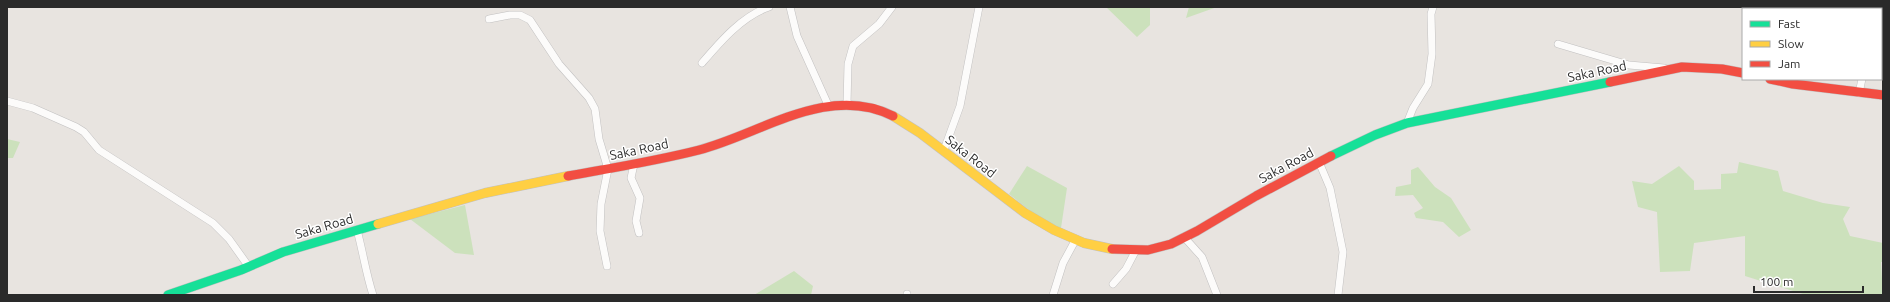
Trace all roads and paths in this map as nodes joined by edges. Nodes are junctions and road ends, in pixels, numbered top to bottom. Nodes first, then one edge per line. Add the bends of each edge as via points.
1 (769, 7) edge
2 (790, 7) edge
3 (892, 7) edge
4 (979, 7) edge
5 (1433, 7) edge
6 (489, 19) dead end
7 (1558, 44) dead end
8 (702, 63) dead end
9 (1668, 69) junction
10 (1742, 73) edge
11 (1776, 80) edge
12 (1862, 80) edge
13 (1859, 93) junction
14 (1883, 95) edge
15 (7, 101) edge
16 (847, 104) junction
17 (829, 107) junction
18 (1407, 123) junction
19 (944, 150) junction
20 (1319, 162) junction
21 (634, 164) junction
22 (608, 169) junction
23 (357, 230) junction
24 (639, 233) dead end
25 (1184, 237) junction
26 (1076, 239) junction
27 (1136, 250) junction
28 (607, 266) dead end
29 (249, 267) junction
30 (1113, 284) dead end
31 (168, 295) edge
32 (373, 295) edge
33 (1053, 295) edge
34 (1217, 295) edge
35 (1338, 295) edge

1 - 8 street via 732,31
2 - 17 street via 798,36
3 - 16 street via 879,24 853,46 849,55
4 - 19 street via 960,106
5 - 18 street via 1432,54 1428,84
6 - 22 street via 520,15 530,20 559,64 589,98 595,109 599,139
7 - 9 street via 1629,65
9 - 10 main road, Saka Road via 1702,68
9 - 18 main road, Saka Road
11 - 13 main road
12 - 13 street
13 - 14 main road
15 - 29 street via 33,108 80,130 99,150 213,223 229,239
16 - 17 main road, Saka Road
16 - 19 main road, Saka Road via 874,106 890,113
17 - 21 main road, Saka Road via 807,112 712,146
18 - 20 main road, Saka Road via 1386,129
19 - 26 main road, Saka Road via 1037,222
20 - 25 main road, Saka Road
20 - 35 street via 1330,188 1344,252
21 - 22 main road, Saka Road
21 - 24 street via 631,178 640,198 636,222
22 - 23 main road, Saka Road via 514,186
22 - 28 street via 601,204 600,231
23 - 29 main road, Saka Road via 285,251
23 - 32 street
25 - 27 main road, Saka Road via 1158,248
25 - 34 street via 1202,257
26 - 27 main road, Saka Road via 1102,248
26 - 33 street via 1063,264
27 - 30 street via 1126,269
29 - 31 main road, Saka Road

